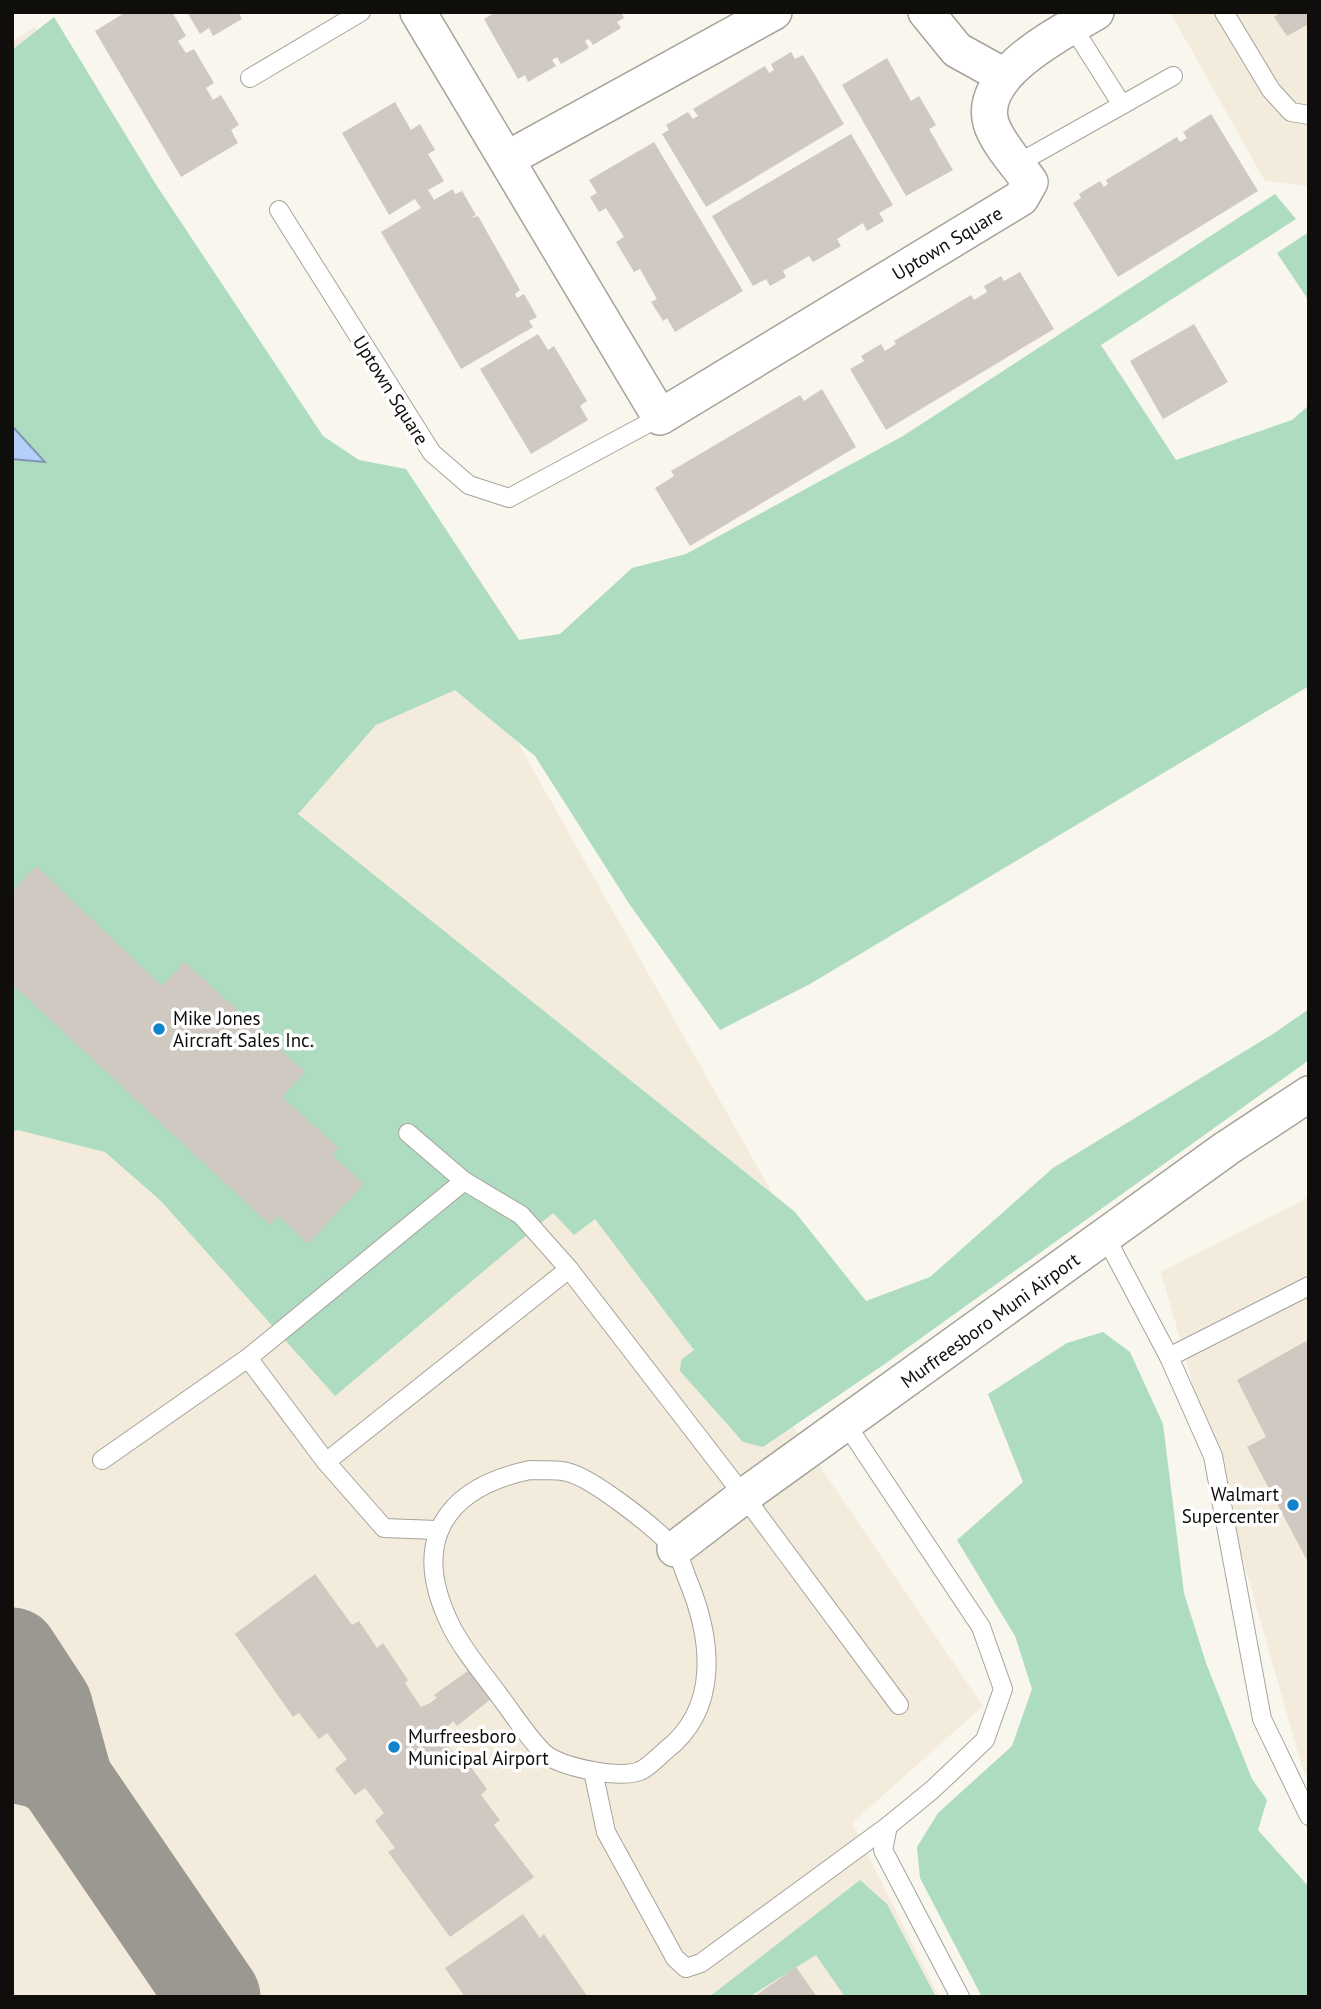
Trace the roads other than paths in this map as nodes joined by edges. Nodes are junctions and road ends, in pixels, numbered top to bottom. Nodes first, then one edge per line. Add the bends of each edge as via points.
1 (361, 12) edge
2 (418, 12) edge
3 (774, 12) edge
4 (926, 12) edge
5 (1232, 15) edge
6 (1077, 17) edge
7 (1004, 76) junction
8 (1173, 76) dead end
9 (250, 78) dead end
10 (1122, 105) junction
11 (1309, 115) edge
12 (507, 159) junction
13 (1017, 164) junction
14 (279, 210) dead end
15 (660, 417) junction
16 (1309, 1094) edge
17 (408, 1133) dead end
18 (464, 1181) junction
19 (1105, 1236) junction
20 (569, 1269) junction
21 (1309, 1286) edge
22 (1169, 1357) junction
23 (248, 1358) junction
24 (846, 1424) junction
25 (102, 1460) dead end
26 (326, 1462) junction
27 (744, 1496) junction
28 (437, 1530) junction
29 (675, 1549) junction
30 (900, 1705) dead end
31 (593, 1771) junction
32 (1309, 1816) edge
33 (888, 1826) junction
34 (960, 1997) edge

1 - 9 lane
2 - 12 street
3 - 12 street
4 - 7 street via 957,50
5 - 11 lane via 1271,90 1291,112
6 - 7 street, Uptown Square
6 - 10 lane, Uptown Square
7 - 13 street, Uptown Square via 989,100 992,124
8 - 10 lane
10 - 13 lane
12 - 15 street
13 - 15 street, Uptown Square via 1030,182 1021,198
14 - 15 lane, Uptown Square via 432,453 469,485 509,498
16 - 19 street, Murfreesboro Muni Airport
17 - 18 lane
18 - 20 lane via 521,1214
18 - 23 lane
19 - 22 lane
19 - 24 street, Murfreesboro Muni Airport
20 - 26 lane
20 - 27 lane
21 - 22 lane
22 - 32 lane via 1213,1455 1262,1719
23 - 25 lane
23 - 26 lane
24 - 27 street, Murfreesboro Muni Airport
24 - 33 lane via 981,1627 1003,1689 985,1740
26 - 28 lane via 384,1528
27 - 29 street, Murfreesboro Muni Airport
27 - 30 lane
28 - 29 lane via 470,1491 497,1477 530,1470 569,1472 605,1491
28 - 31 lane via 433,1561 439,1591 450,1624 473,1660 547,1756
29 - 31 lane via 708,1643 708,1672 694,1721 678,1742 641,1770 618,1774
31 - 33 lane via 606,1832 675,1958 686,1968 701,1963
33 - 34 lane via 883,1850

